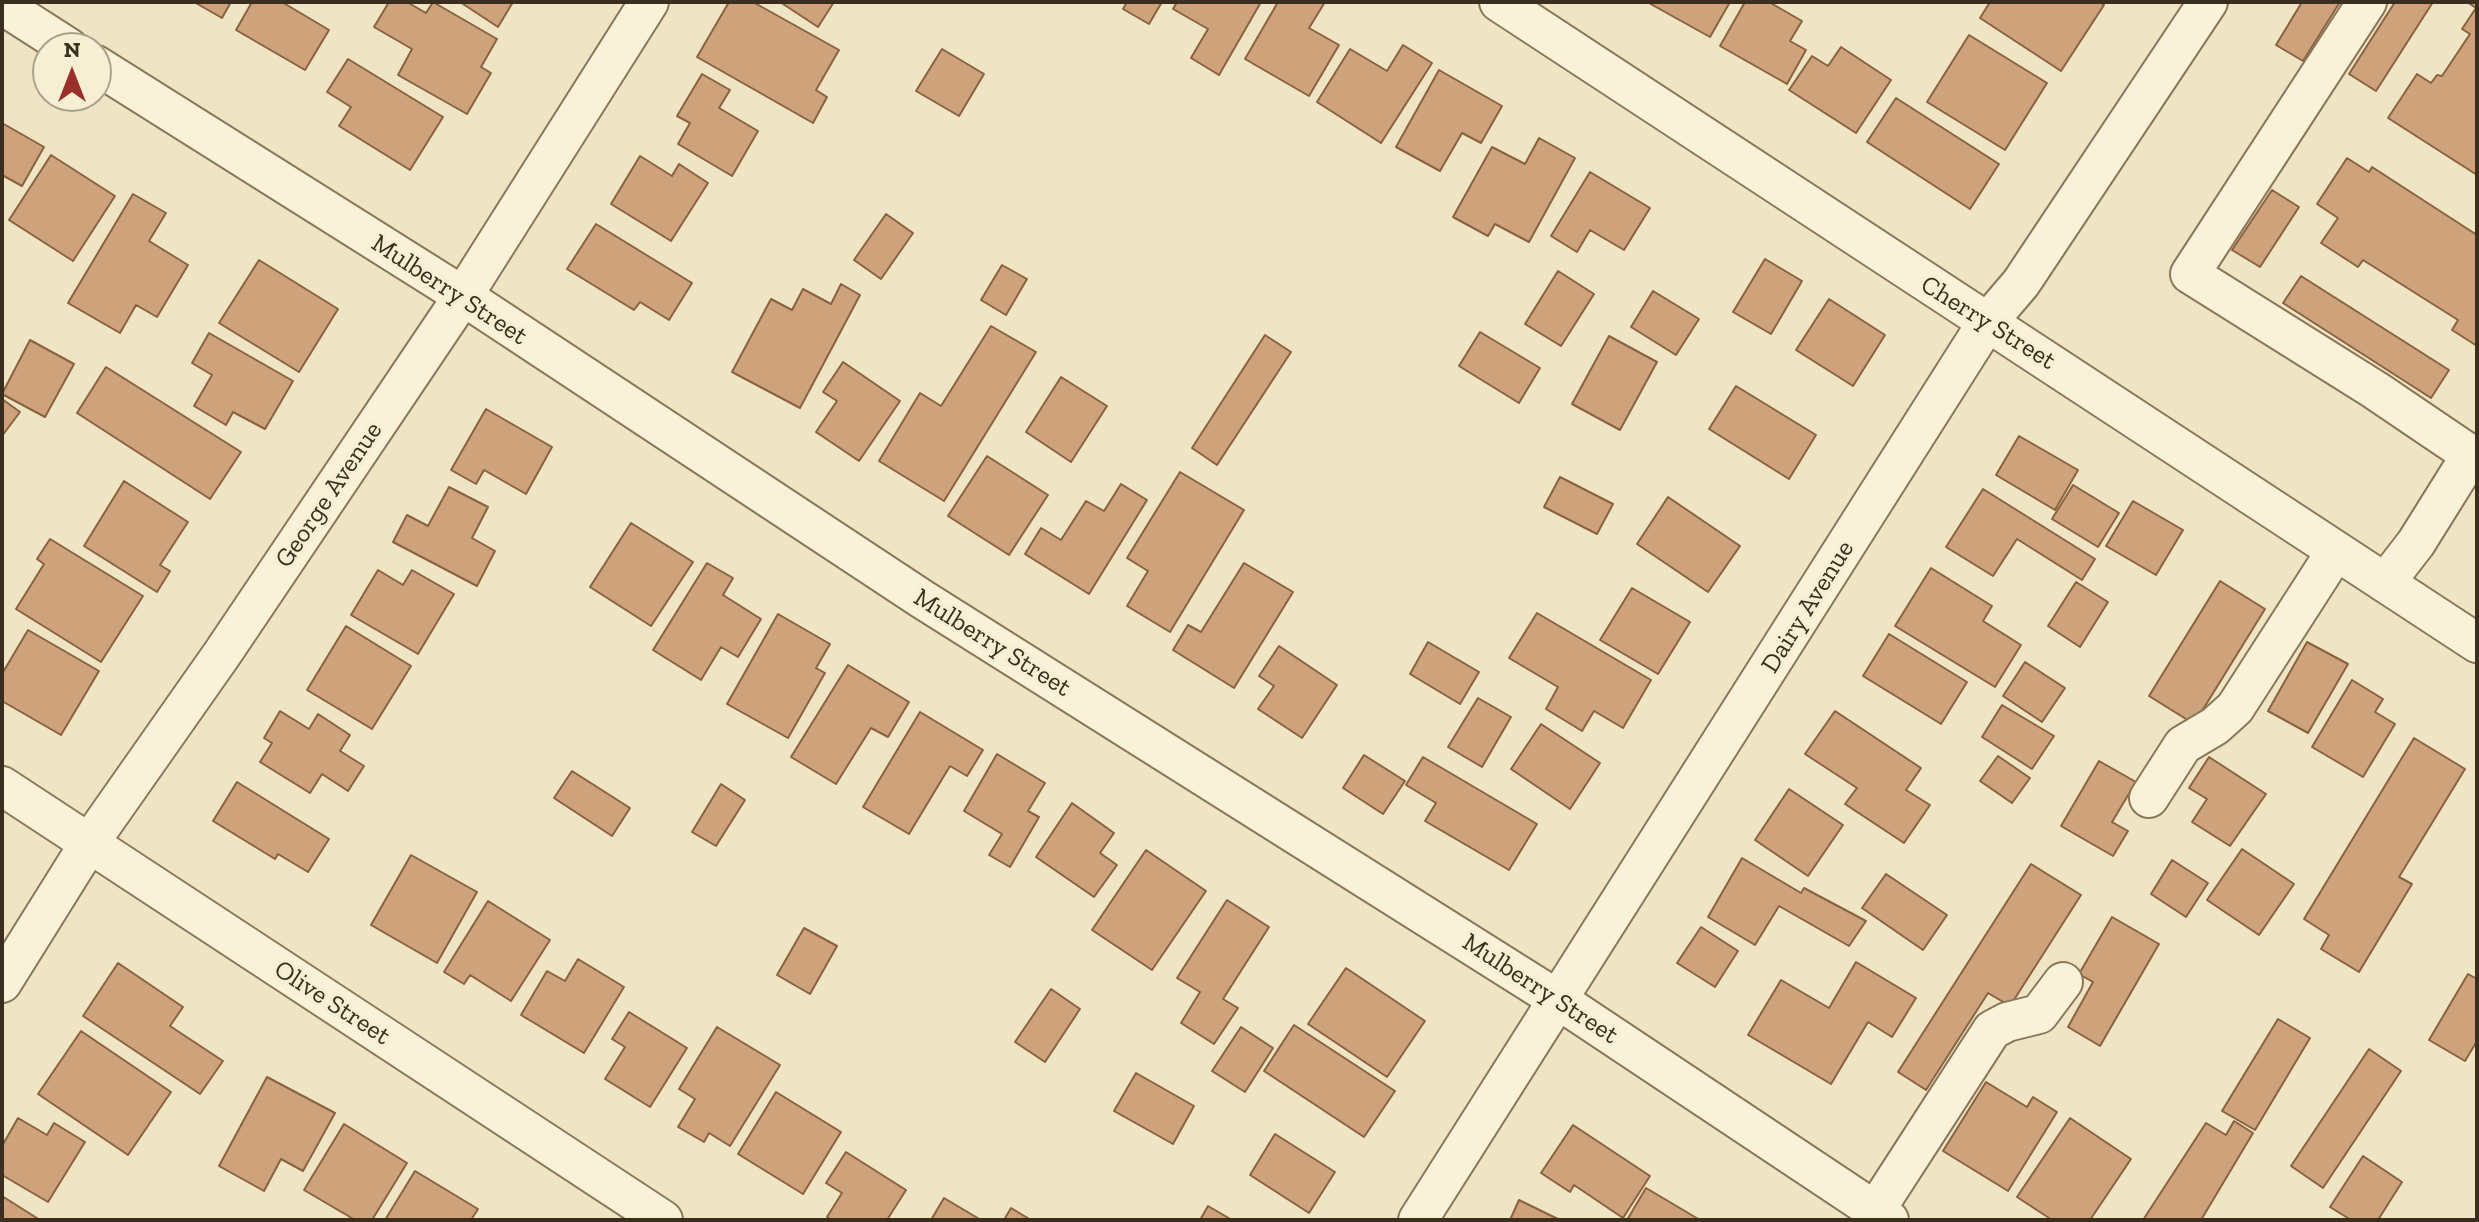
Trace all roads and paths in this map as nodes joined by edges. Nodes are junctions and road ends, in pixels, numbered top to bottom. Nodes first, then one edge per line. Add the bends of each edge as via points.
1 (649, 2) edge
2 (1499, 2) edge
3 (2208, 2) edge
4 (2367, 2) edge
5 (2, 5) edge
6 (44, 32) edge
7 (112, 75) edge
8 (463, 296) junction
9 (1986, 324) junction
10 (2474, 457) edge
11 (2336, 551) junction
12 (2385, 583) junction
13 (2477, 643) edge
14 (2, 786) edge
15 (2149, 798) dead end
16 (90, 842) junction
17 (2063, 982) dead end
18 (2, 983) edge
19 (1560, 1001) junction
20 (1882, 1215) edge
21 (663, 1220) edge
22 (1418, 1220) edge

1 - 8 street, George Avenue
2 - 9 street, Cherry Street
3 - 9 street, Dairy Avenue via 2021,283
4 - 10 street via 2190,274
5 - 6 street
7 - 8 street, Mulberry Street
8 - 16 street, George Avenue
8 - 19 street, Mulberry Street via 922,599
9 - 11 street, Cherry Street
9 - 19 street, Dairy Avenue
10 - 12 street
11 - 12 street, Cherry Street
11 - 15 street via 2235,708 2183,745
12 - 13 street, Cherry Street
14 - 16 street, Olive Street
16 - 18 street, George Avenue
16 - 21 street, Olive Street
17 - 20 street via 2039,1014 1992,1030
19 - 20 street, Mulberry Street
19 - 22 street, Dairy Avenue

